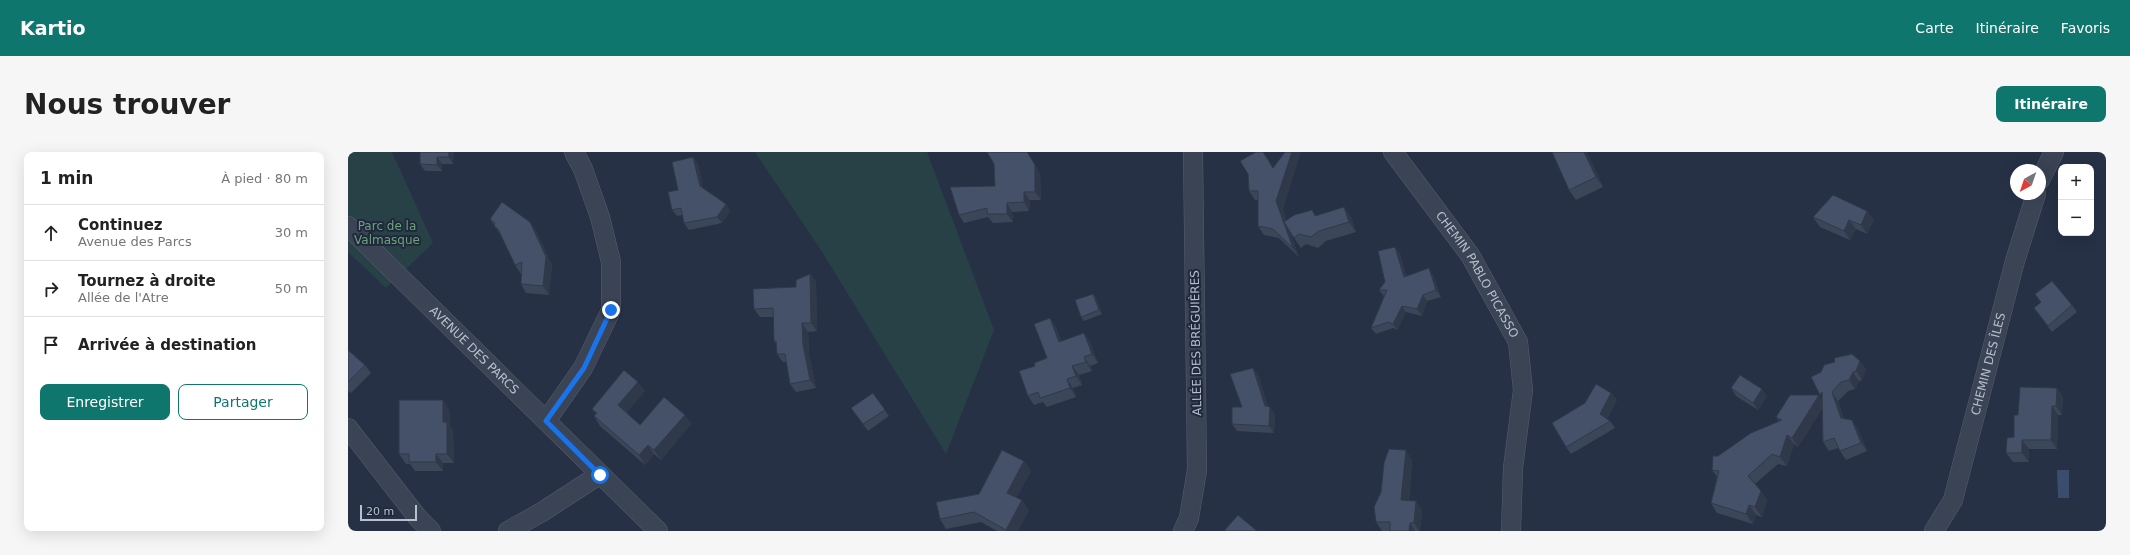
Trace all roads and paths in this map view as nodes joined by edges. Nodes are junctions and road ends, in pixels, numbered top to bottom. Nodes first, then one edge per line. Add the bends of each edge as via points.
1 (574, 152) edge
2 (1193, 152) edge
3 (1393, 152) edge
4 (2054, 152) edge
5 (2046, 168) edge
6 (2034, 200) edge
7 (348, 226) edge
8 (546, 421) junction
9 (348, 428) edge
10 (600, 475) junction
11 (431, 531) edge
12 (508, 531) edge
13 (658, 531) edge
14 (1183, 531) edge
15 (1511, 531) edge
16 (1934, 531) edge

1 - 8 street via 583,169 600,217 611,262 611,310 584,368
2 - 14 street, ALLÉE DES BRÉGUIÈRES via 1197,470 1189,518
3 - 15 street, CHEMIN PABLO PICASSO via 1470,256 1518,342 1523,390 1513,468
4 - 5 street
6 - 16 street, CHEMIN DES ÎLES via 2015,261 1953,500
7 - 8 street, AVENUE DES PARCS
8 - 10 street, AVENUE DES PARCS
9 - 11 street
10 - 12 street
10 - 13 street, AVENUE DES PARCS

